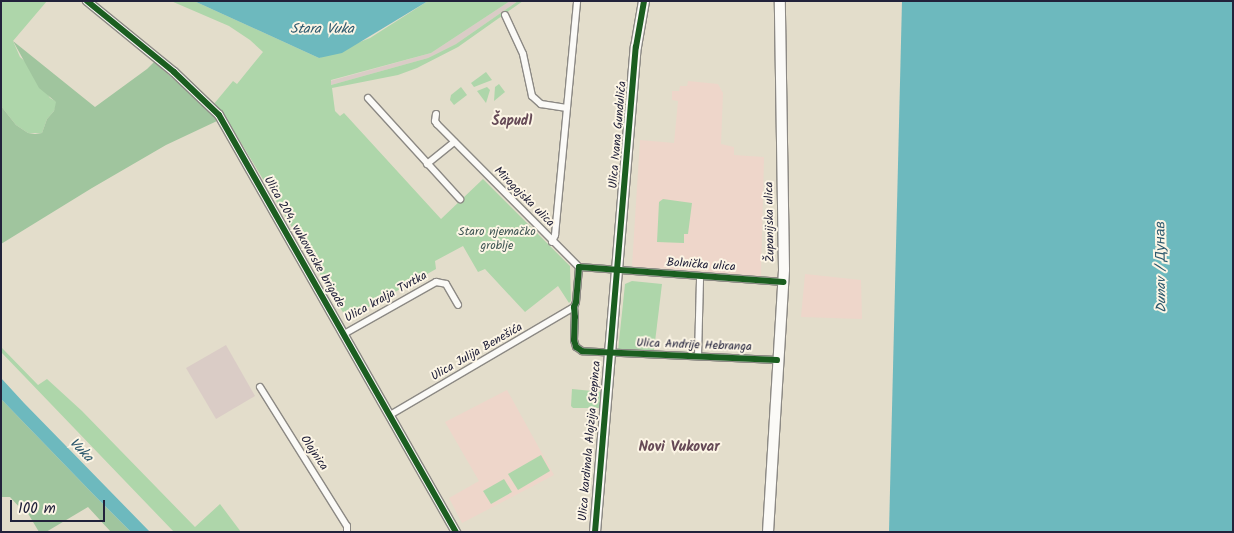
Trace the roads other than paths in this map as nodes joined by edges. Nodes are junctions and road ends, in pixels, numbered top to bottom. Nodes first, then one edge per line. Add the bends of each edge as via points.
1 (87, 1) edge
2 (577, 1) edge
3 (644, 1) edge
4 (780, 1) edge
5 (504, 15) dead end
6 (368, 98) dead end
7 (567, 108) junction
8 (436, 114) dead end
9 (454, 142) junction
10 (428, 164) junction
11 (460, 199) dead end
12 (552, 242) junction
13 (579, 267) junction
14 (617, 270) junction
15 (700, 277) junction
16 (783, 282) junction
17 (458, 304) dead end
18 (574, 307) junction
19 (344, 334) junction
20 (610, 353) junction
21 (698, 356) junction
22 (777, 360) junction
23 (260, 387) dead end
24 (390, 415) junction
25 (347, 532) edge
26 (456, 532) edge
27 (595, 532) edge
28 (768, 532) edge

1 - 19 street, Ulica 204. vukovarske brigade via 158,58 217,112
2 - 7 street
3 - 14 main road, Ulica Ivana Gundulića via 638,27
4 - 16 main road, Županijska ulica
5 - 7 street via 523,54 532,96 540,104
6 - 10 street
7 - 12 street via 556,235
8 - 9 street, Mirogojska ulica via 437,124
9 - 10 street
9 - 12 street, Mirogojska ulica
10 - 11 street
12 - 13 street, Mirogojska ulica
13 - 14 street, Bolnička ulica
13 - 18 street
14 - 15 street, Bolnička ulica
14 - 20 main road, Ulica Ivana Gundulića
15 - 16 street, Bolnička ulica
15 - 21 street, Bolnička ulica
16 - 22 main road, Županijska ulica
17 - 19 street, Ulica kralja Tvrtka via 446,284 436,282
18 - 20 street, Ulica Andrije Hebranga via 576,347 582,351
18 - 24 street, Ulica Julija Benešića
19 - 24 street, Ulica 204. vukovarske brigade
20 - 21 street, Ulica Andrije Hebranga
20 - 27 main road, Ulica kardinala Alojzija Stepinca
21 - 22 street, Ulica Andrije Hebranga
22 - 28 main road, Županijska ulica
23 - 25 street, Olajnica via 347,526
24 - 26 street, Ulica 204. vukovarske brigade

